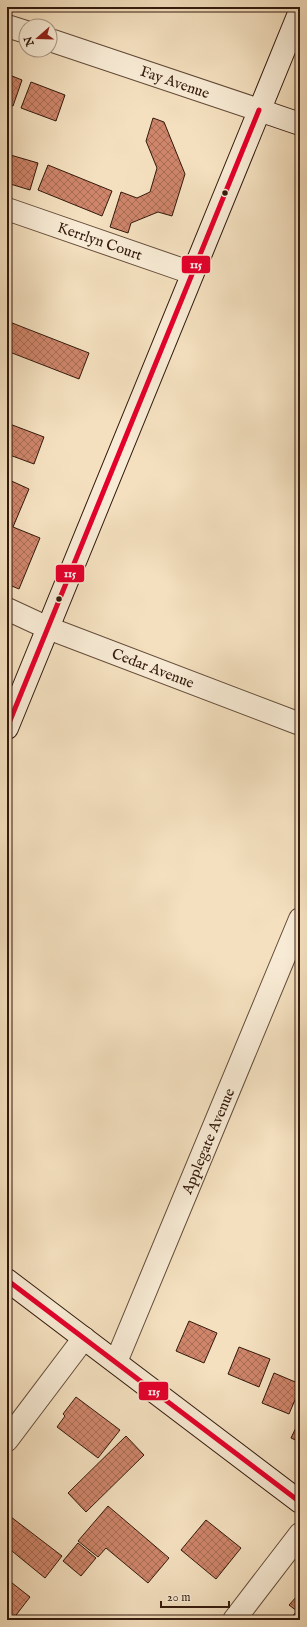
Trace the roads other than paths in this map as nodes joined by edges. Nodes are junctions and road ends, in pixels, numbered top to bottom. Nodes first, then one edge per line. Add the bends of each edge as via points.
1 (300, 11) edge
2 (7, 26) edge
3 (18, 29) edge
4 (58, 43) edge
5 (259, 110) junction
6 (300, 124) edge
7 (7, 209) edge
8 (192, 273) junction
9 (7, 609) edge
10 (48, 628) junction
11 (300, 724) edge
12 (7, 728) edge
13 (300, 919) edge
14 (7, 1280) edge
15 (84, 1338) junction
16 (116, 1362) junction
17 (7, 1440) edge
18 (300, 1502) edge
19 (300, 1534) edge
20 (234, 1620) edge

1 - 5 street
2 - 3 street
4 - 5 street, Fay Avenue
5 - 6 street, Fay Avenue
5 - 8 street
7 - 8 street, Kerrlyn Court
8 - 10 street
9 - 10 street, Cedar Avenue
10 - 11 street, Cedar Avenue
10 - 12 street
13 - 16 street, Applegate Avenue
14 - 15 street
15 - 16 street
15 - 17 street
16 - 18 street
19 - 20 street

